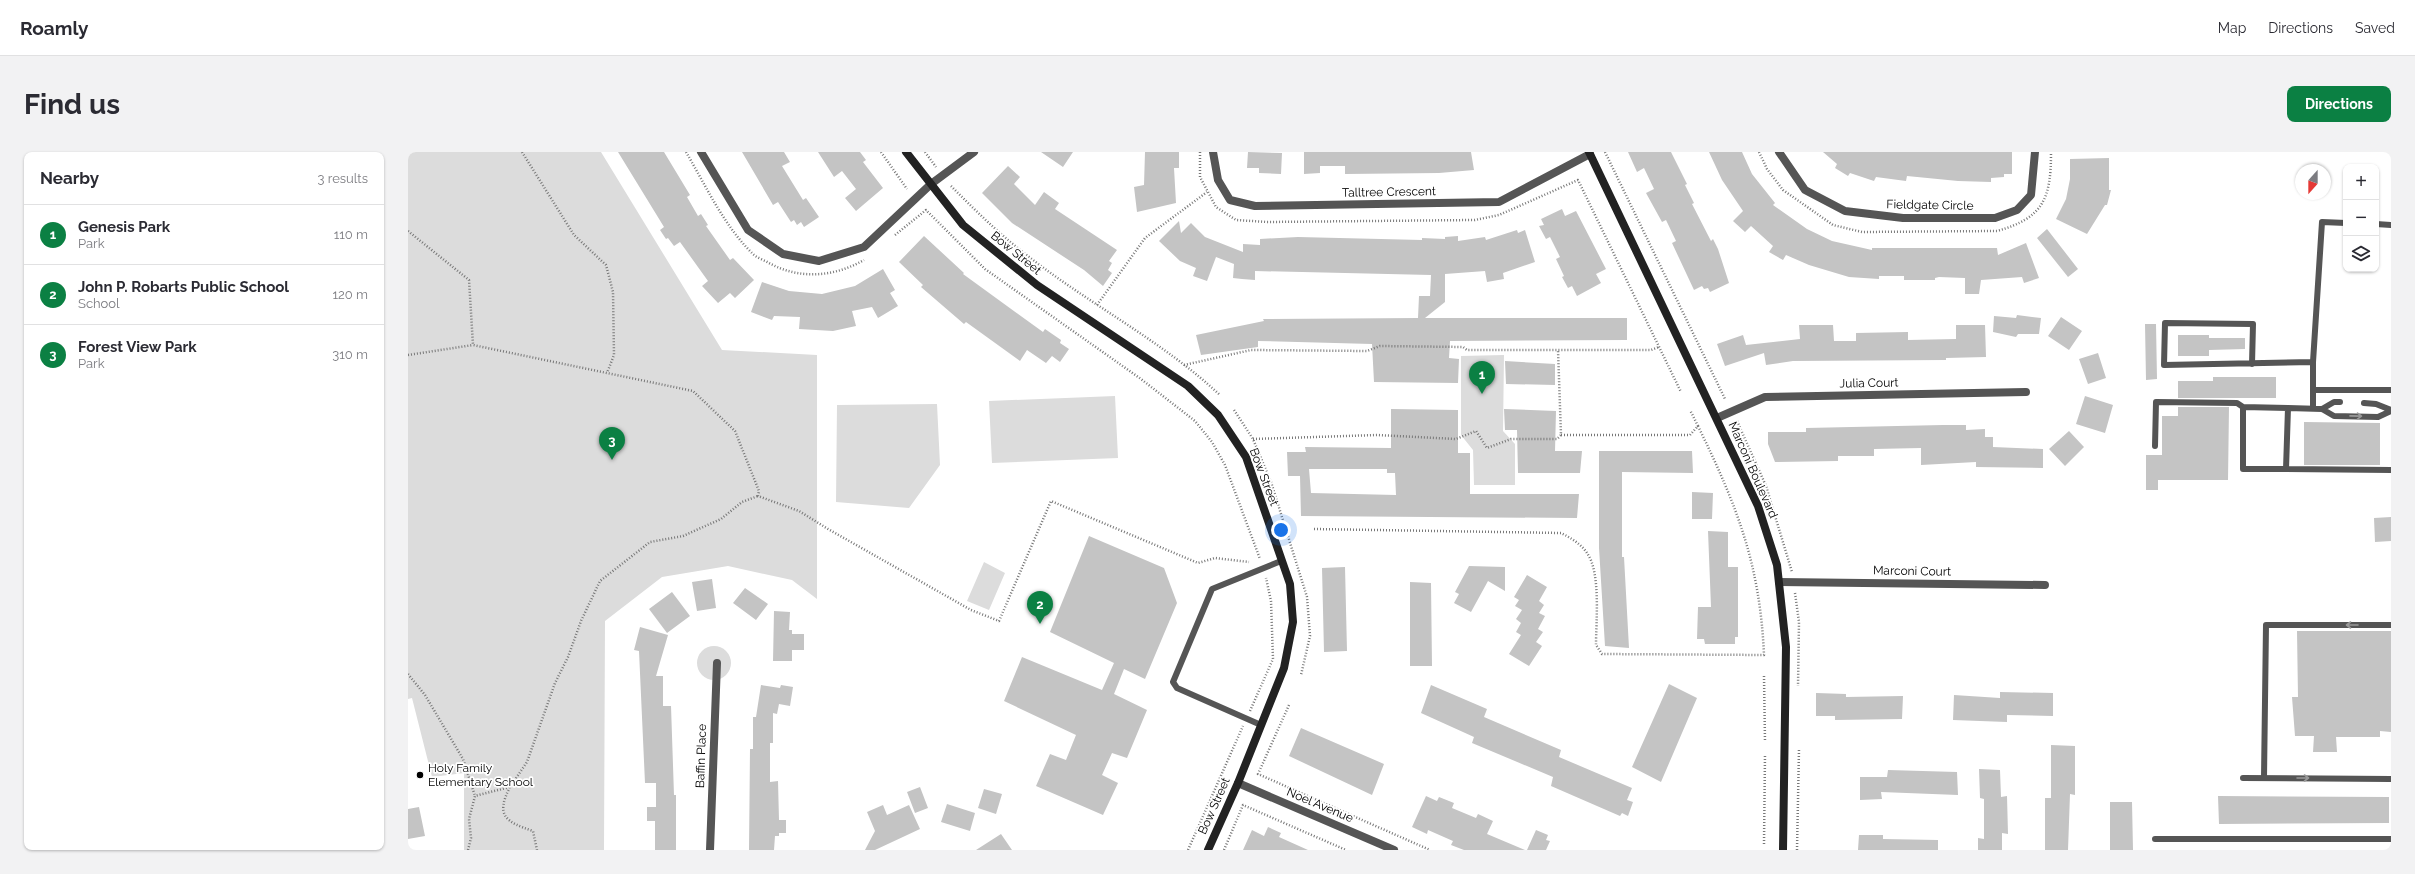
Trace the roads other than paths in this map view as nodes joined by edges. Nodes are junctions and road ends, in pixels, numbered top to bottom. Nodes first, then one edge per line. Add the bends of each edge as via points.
1 (701, 152) edge
2 (906, 152) edge
3 (974, 152) edge
4 (1213, 152) edge
5 (1779, 152) edge
6 (2035, 152) edge
7 (1589, 153) edge
8 (930, 184) junction
9 (2343, 223) edge
10 (2379, 224) edge
11 (2391, 225) edge
12 (2313, 362) junction
13 (2252, 364) junction
14 (2313, 390) junction
15 (2391, 390) edge
16 (2026, 392) dead end
17 (2340, 402) dead end
18 (2364, 403) dead end
19 (2242, 407) junction
20 (2288, 408) junction
21 (2313, 408) junction
22 (2322, 409) junction
23 (2391, 411) edge
24 (1717, 418) junction
25 (2155, 446) dead end
26 (2286, 469) junction
27 (2391, 470) edge
28 (1281, 561) junction
29 (1779, 582) junction
30 (2045, 585) dead end
31 (2391, 626) edge
32 (717, 663) dead end
33 (1261, 725) junction
34 (2243, 778) dead end
35 (2264, 778) junction
36 (2391, 779) edge
37 (1238, 783) junction
38 (2155, 839) dead end
39 (2391, 839) edge
40 (710, 850) edge
41 (1208, 850) edge
42 (1394, 850) edge
43 (1783, 850) edge

1 - 8 street via 748,230 783,254 819,261 864,247
2 - 8 street, Bow Street
3 - 8 street
4 - 7 street, Talltree Crescent via 1218,180 1230,200 1255,206 1499,202
5 - 6 street, Fieldgate Circle via 1805,190 1845,211 1903,218 1995,218 2017,210 2031,195
7 - 24 street, Marconi Boulevard
8 - 28 street, Bow Street via 963,225 1037,285 1188,386 1218,415 1246,457
9 - 12 lane via 2322,222
10 - 11 lane
12 - 13 lane
12 - 14 lane
13 - 13 lane via 2164,364 2165,323 2253,324
14 - 15 lane
14 - 21 lane
16 - 24 street, Julia Court via 1765,397
17 - 22 lane via 2334,402
18 - 23 lane via 2376,404
19 - 20 lane
19 - 25 lane via 2237,403 2156,402
19 - 26 lane via 2243,469
20 - 21 lane
20 - 26 lane
21 - 22 lane
22 -> 23 lane via 2334,416 2378,417
24 - 29 street, Marconi Boulevard via 1758,506 1777,565
26 - 27 lane
28 - 33 street, Bow Street via 1290,584 1293,622 1284,668
28 - 33 lane via 1212,589 1172,682 1177,688
29 - 30 street, Marconi Court
29 - 43 street, Marconi Boulevard via 1786,647
31 -> 35 lane via 2266,626
32 - 40 street, Baffin Place
33 - 37 street, Bow Street
34 - 35 lane
35 -> 36 lane
37 - 41 street, Bow Street
37 - 42 street, Noel Avenue
38 - 39 lane

